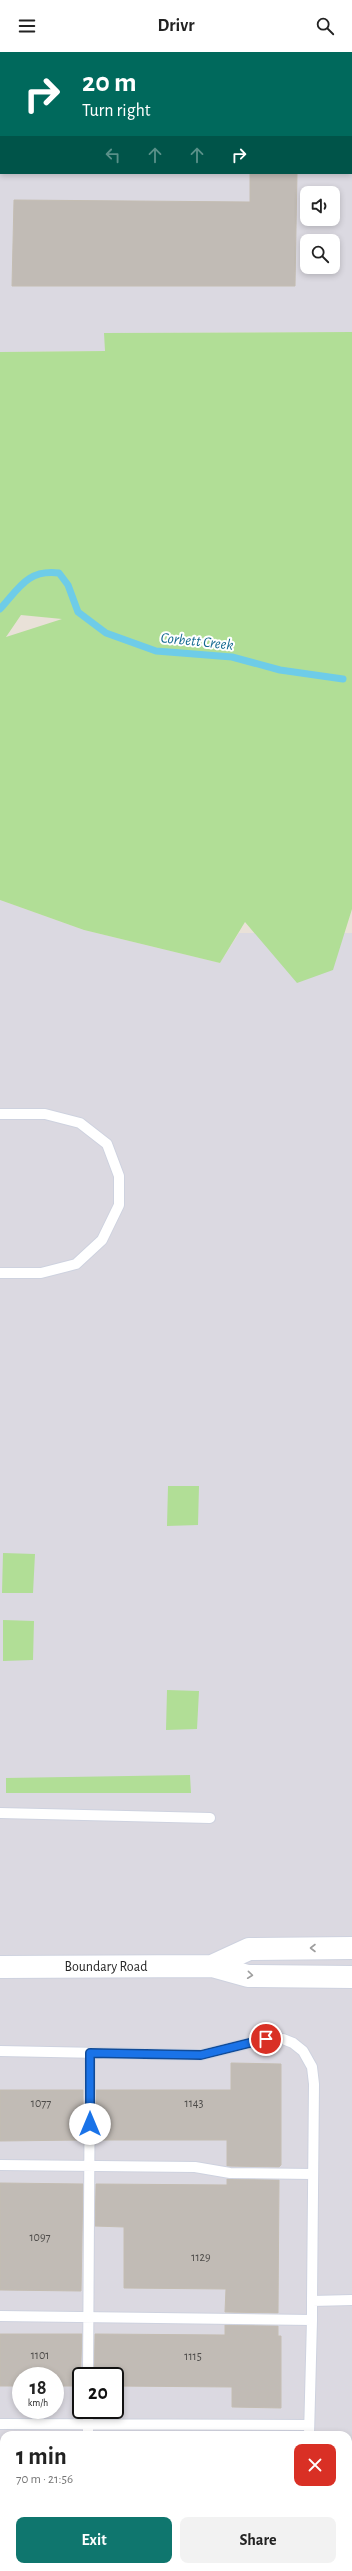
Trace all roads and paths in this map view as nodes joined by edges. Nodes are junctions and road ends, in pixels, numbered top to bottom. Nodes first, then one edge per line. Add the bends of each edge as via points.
1 (0, 1114) edge
2 (0, 1273) edge
3 (0, 1813) edge
4 (210, 1818) dead end
5 (352, 1948) edge
6 (212, 1966) junction
7 (0, 1967) edge
8 (352, 1977) edge
9 (0, 2051) edge
10 (90, 2053) junction
11 (0, 2165) edge
12 (90, 2166) junction
13 (313, 2174) junction
14 (352, 2300) edge
15 (312, 2301) junction
16 (0, 2316) edge
17 (88, 2317) junction
18 (312, 2320) junction
19 (88, 2367) edge
20 (88, 2419) edge
21 (88, 2423) junction
22 (0, 2424) edge
23 (309, 2430) edge
24 (88, 2431) edge

1 - 2 lane via 45,1114 80,1123 107,1144 119,1176 119,1205 102,1240 76,1264 41,1273
3 - 4 lane
5 -> 6 street, Boundary Road via 249,1949
6 - 7 street, Boundary Road
6 -> 8 street, Boundary Road via 248,1976
9 - 10 lane
10 - 12 lane
10 - 13 lane via 201,2055 266,2039 283,2039 293,2043 303,2051 312,2067
11 - 12 lane
12 - 13 lane via 195,2167 230,2173
12 - 17 lane
13 - 15 lane
14 - 15 lane
15 - 18 lane
16 - 17 lane
17 - 18 lane
17 - 19 lane
18 - 23 lane
20 - 21 lane
21 - 22 lane
21 - 23 lane
21 - 24 lane

